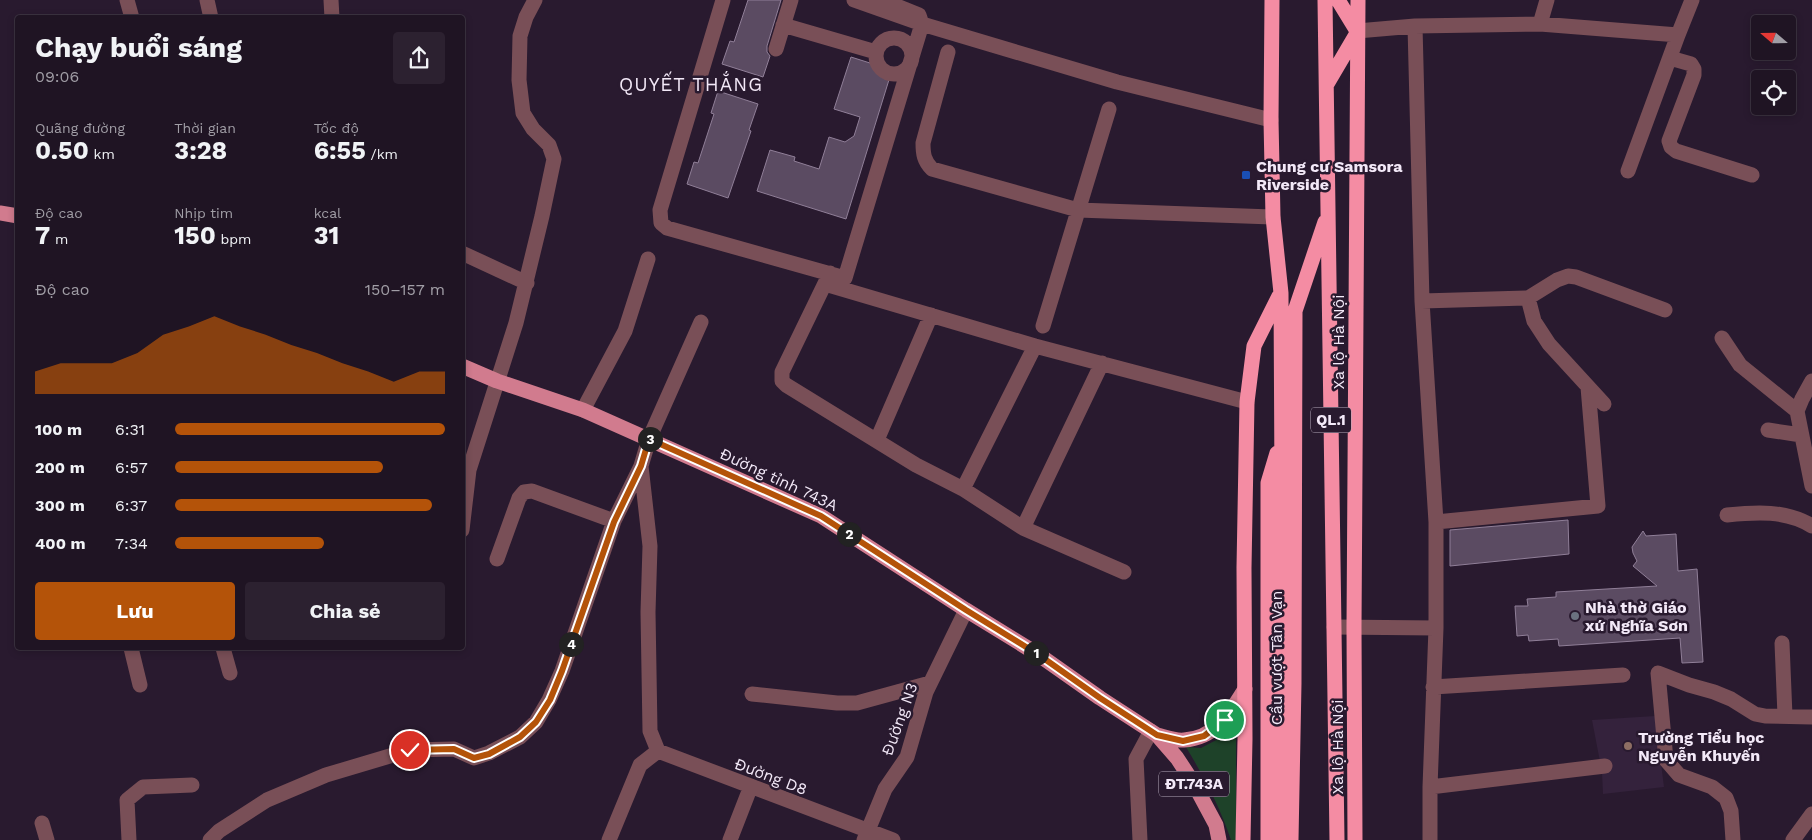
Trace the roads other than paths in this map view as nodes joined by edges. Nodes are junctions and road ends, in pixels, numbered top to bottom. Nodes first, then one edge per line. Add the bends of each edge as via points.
1 (127, 0) edge
2 (207, 0) edge
3 (330, 0) edge
4 (536, 0) edge
5 (723, 0) edge
6 (791, 0) edge
7 (854, 0) edge
8 (882, 0) edge
9 (1266, 0) edge
10 (1272, 0) edge
11 (1325, 0) edge
12 (1338, 0) edge
13 (1358, 0) edge
14 (1547, 0) edge
15 (1692, 0) edge
16 (131, 15) edge
17 (210, 15) edge
18 (332, 15) edge
19 (922, 24) junction
20 (1540, 24) junction
21 (783, 25) junction
22 (1415, 26) junction
23 (1357, 31) junction
24 (1272, 35) junction
25 (1678, 35) junction
26 (776, 49) dead end
27 (876, 52) junction
28 (948, 52) dead end
29 (1670, 58) junction
30 (911, 63) junction
31 (1326, 85) junction
32 (1109, 109) dead end
33 (1271, 120) junction
34 (1628, 171) dead end
35 (1752, 174) dead end
36 (1078, 210) junction
37 (1328, 211) junction
38 (0, 214) edge
39 (15, 216) edge
40 (1273, 217) junction
41 (465, 254) edge
42 (648, 259) dead end
43 (828, 279) junction
44 (527, 283) junction
45 (1281, 293) junction
46 (1528, 298) junction
47 (1422, 301) junction
48 (1665, 310) dead end
49 (932, 315) junction
50 (701, 322) dead end
51 (1043, 326) dead end
52 (1722, 338) dead end
53 (1035, 346) junction
54 (1102, 363) junction
55 (465, 367) edge
56 (497, 381) junction
57 (1812, 381) edge
58 (1588, 387) junction
59 (1247, 402) junction
60 (1604, 404) dead end
61 (583, 410) junction
62 (1797, 411) junction
63 (1768, 430) dead end
64 (1801, 435) junction
65 (649, 439) junction
66 (877, 440) junction
67 (641, 466) junction
68 (1810, 467) edge
69 (1294, 476) joint
70 (1275, 484) junction
71 (1812, 486) edge
72 (963, 489) junction
73 (465, 504) edge
74 (1727, 515) dead end
75 (614, 522) junction
76 (1436, 522) junction
77 (1812, 526) edge
78 (1023, 528) junction
79 (497, 559) dead end
80 (1124, 572) dead end
81 (966, 610) junction
82 (1334, 626) junction
83 (1354, 627) junction
84 (1436, 628) junction
85 (1782, 643) dead end
86 (132, 650) edge
87 (223, 650) edge
88 (230, 673) dead end
89 (1623, 675) dead end
90 (930, 683) junction
91 (140, 685) dead end
92 (1434, 687) junction
93 (1245, 689) junction
94 (752, 694) dead end
95 (1786, 716) junction
96 (1812, 717) edge
97 (1154, 733) junction
98 (658, 751) junction
99 (1605, 766) dead end
100 (192, 785) dead end
101 (750, 786) junction
102 (1430, 787) junction
103 (1812, 814) edge
104 (42, 823) dead end
105 (866, 836) edge
106 (47, 840) edge
107 (129, 840) edge
108 (210, 840) edge
109 (609, 840) edge
110 (730, 840) edge
111 (893, 840) edge
112 (1140, 840) edge
113 (1219, 840) edge
114 (1243, 840) edge
115 (1268, 840) edge
116 (1281, 840) edge
117 (1291, 840) edge
118 (1337, 840) edge
119 (1355, 840) edge
120 (1430, 840) edge
121 (1733, 840) edge
122 (1793, 840) edge

1 - 16 street
2 - 17 street
3 - 18 street
4 - 44 street via 520,36 519,80 523,113 549,145 554,159
5 - 43 street via 660,210 661,223 667,228
6 - 21 street
7 - 19 street
8 - 19 street via 919,14
9 - 24 highway
10 - 24 highway
11 - 31 highway, Xa lộ Hà Nội / QL.1
12 - 23 highway
13 - 23 highway, Xa lộ Hà Nội
14 - 20 street
15 - 25 street
19 - 30 street
19 - 33 street via 1117,82
20 - 22 street
20 - 25 street
21 - 26 street
21 - 27 street
22 - 23 street
22 - 47 street
23 - 31 highway
23 - 83 highway, Xa lộ Hà Nội / QL.1
24 - 33 highway
25 - 29 street
27 - 30 street via 877,64 885,72 897,74
27 - 30 street via 882,42 899,38 909,46
28 - 36 street via 923,143 926,164 932,169
29 - 34 street
29 - 35 street via 1692,64 1694,68 1669,141 1671,147 1676,152
30 - 43 street via 846,278
31 - 37 highway, Xa lộ Hà Nội / QL.1
32 - 36 street
33 - 40 highway
36 - 40 street
36 - 51 street
37 - 69 highway, Xa lộ Hà Nội / QL.1 via 1295,310
37 - 82 highway, Xa lộ Hà Nội / QL.1
38 - 39 main road
40 - 45 highway
41 - 44 street
42 - 61 street via 625,331
43 - 49 street
43 - 66 street via 782,372 782,381
44 - 56 street
45 - 59 highway via 1254,346
45 - 70 highway via 1281,442
46 - 47 street
46 - 48 street via 1557,280 1576,276
46 - 58 street via 1534,321 1549,344
47 - 76 street
49 - 53 street
49 - 66 street
50 - 65 street
52 - 62 street via 1740,365
53 - 54 street
53 - 72 street
54 - 59 street
54 - 78 street
55 - 56 main road, Đường tỉnh 743A / ĐT.743A
56 - 61 main road, Đường tỉnh 743A / ĐT.743A
56 - 73 street via 469,470
57 - 62 street
58 - 60 street
58 - 76 street via 1598,506
59 - 93 highway
61 - 65 main road, Đường tỉnh 743A / ĐT.743A
62 - 64 street
63 - 64 street
64 - 68 street
65 - 67 street
65 - 81 main road, Đường tỉnh 743A / ĐT.743A via 821,516
66 - 72 street
67 - 75 street
67 - 98 street via 650,546 650,731
68 - 71 street
69 - 117 highway, Cầu vượt Tân Vạn / QL.1
70 - 115 highway, Cầu vượt Tân Vạn
70 - 116 highway, Cầu vượt Tân Vạn
72 - 78 street
74 - 77 street via 1784,514
75 - 79 street via 532,491 524,492
75 - 108 street via 550,700 536,722 520,737 489,754 474,758 454,749 410,750 326,775 268,800
76 - 84 street
78 - 80 street
81 - 90 street, Đường N3
81 - 97 main road, Đường tỉnh 743A / ĐT.743A
82 - 83 street
82 - 118 highway, Xa lộ Hà Nội / QL.1
83 - 84 street
83 - 119 highway, Xa lộ Hà Nội / QL.1
84 - 92 street
85 - 95 street
86 - 91 street
87 - 88 street
89 - 92 street
90 - 94 street via 857,703
90 - 105 street, Đường N3 via 907,757 885,789
92 - 102 street
93 - 97 main road, Đường tỉnh 743A / ĐT.743A via 1225,720 1204,736 1183,741
93 - 114 highway
95 - 96 street
95 - 121 street via 1754,714 1731,699 1658,673 1666,760 1679,774 1712,787 1726,798 1731,811
97 - 112 street via 1136,759
97 - 113 main road, Đường tỉnh 743A / ĐT.743A via 1177,758 1194,784 1216,825
98 - 101 street, Đường D8
98 - 109 street via 640,765
99 - 102 street
100 - 107 street via 143,787 128,800
101 - 105 street, Đường D8
101 - 110 street
102 - 120 street
103 - 122 street
104 - 106 street
105 - 111 street, Đường D8

